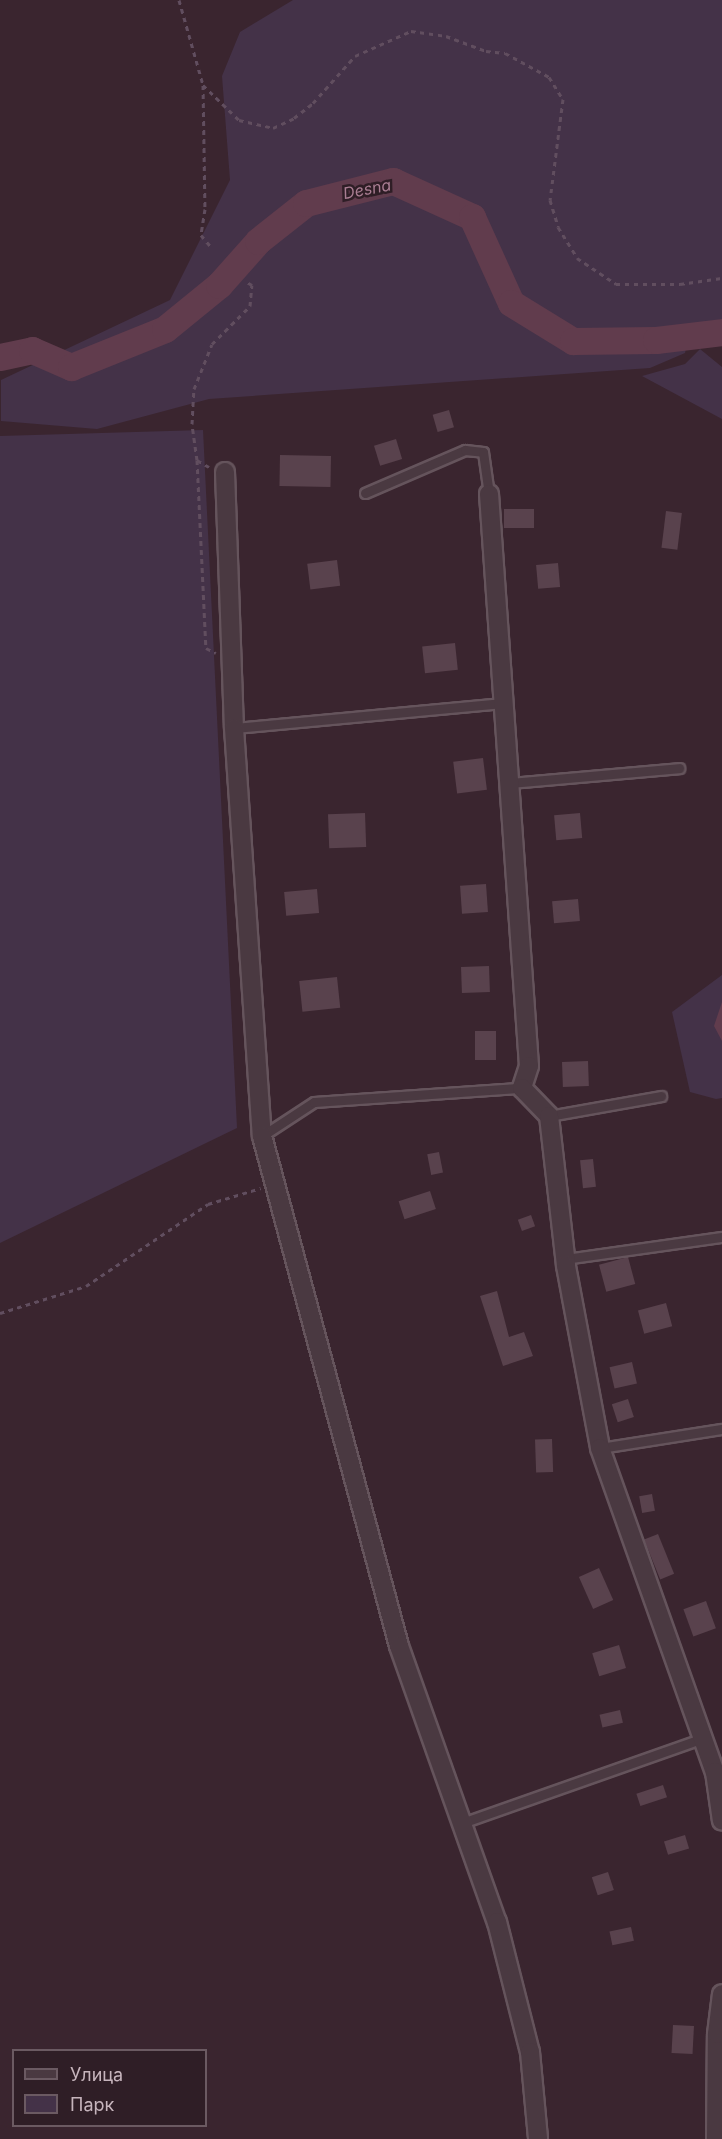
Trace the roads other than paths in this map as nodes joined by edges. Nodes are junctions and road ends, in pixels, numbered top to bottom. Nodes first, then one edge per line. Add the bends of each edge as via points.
1 (225, 472) road end
2 (365, 493) dead end
3 (489, 494) joint
4 (504, 703) junction
5 (234, 728) junction
6 (679, 768) dead end
7 (509, 783) junction
8 (522, 1088) junction
9 (661, 1096) dead end
10 (549, 1116) junction
11 (262, 1136) junction
12 (722, 1237) edge
13 (565, 1259) junction
14 (722, 1429) edge
15 (600, 1448) junction
16 (703, 1738) junction
17 (722, 1821) edge
18 (462, 1823) junction
19 (722, 1994) edge
20 (538, 2139) edge
21 (716, 2139) edge

1 - 5 street
2 - 3 lane via 465,450 483,452
3 - 4 street
4 - 5 lane
4 - 7 street
5 - 11 street
6 - 7 lane
7 - 8 street via 529,1066
8 - 10 street
8 - 11 lane via 314,1102
9 - 10 lane
10 - 13 street
11 - 18 street via 399,1646
12 - 13 lane
13 - 15 street
14 - 15 lane
15 - 16 street
16 - 17 street via 715,1772
16 - 18 lane
18 - 20 street via 497,1922 530,2052
19 - 21 street via 717,2034

